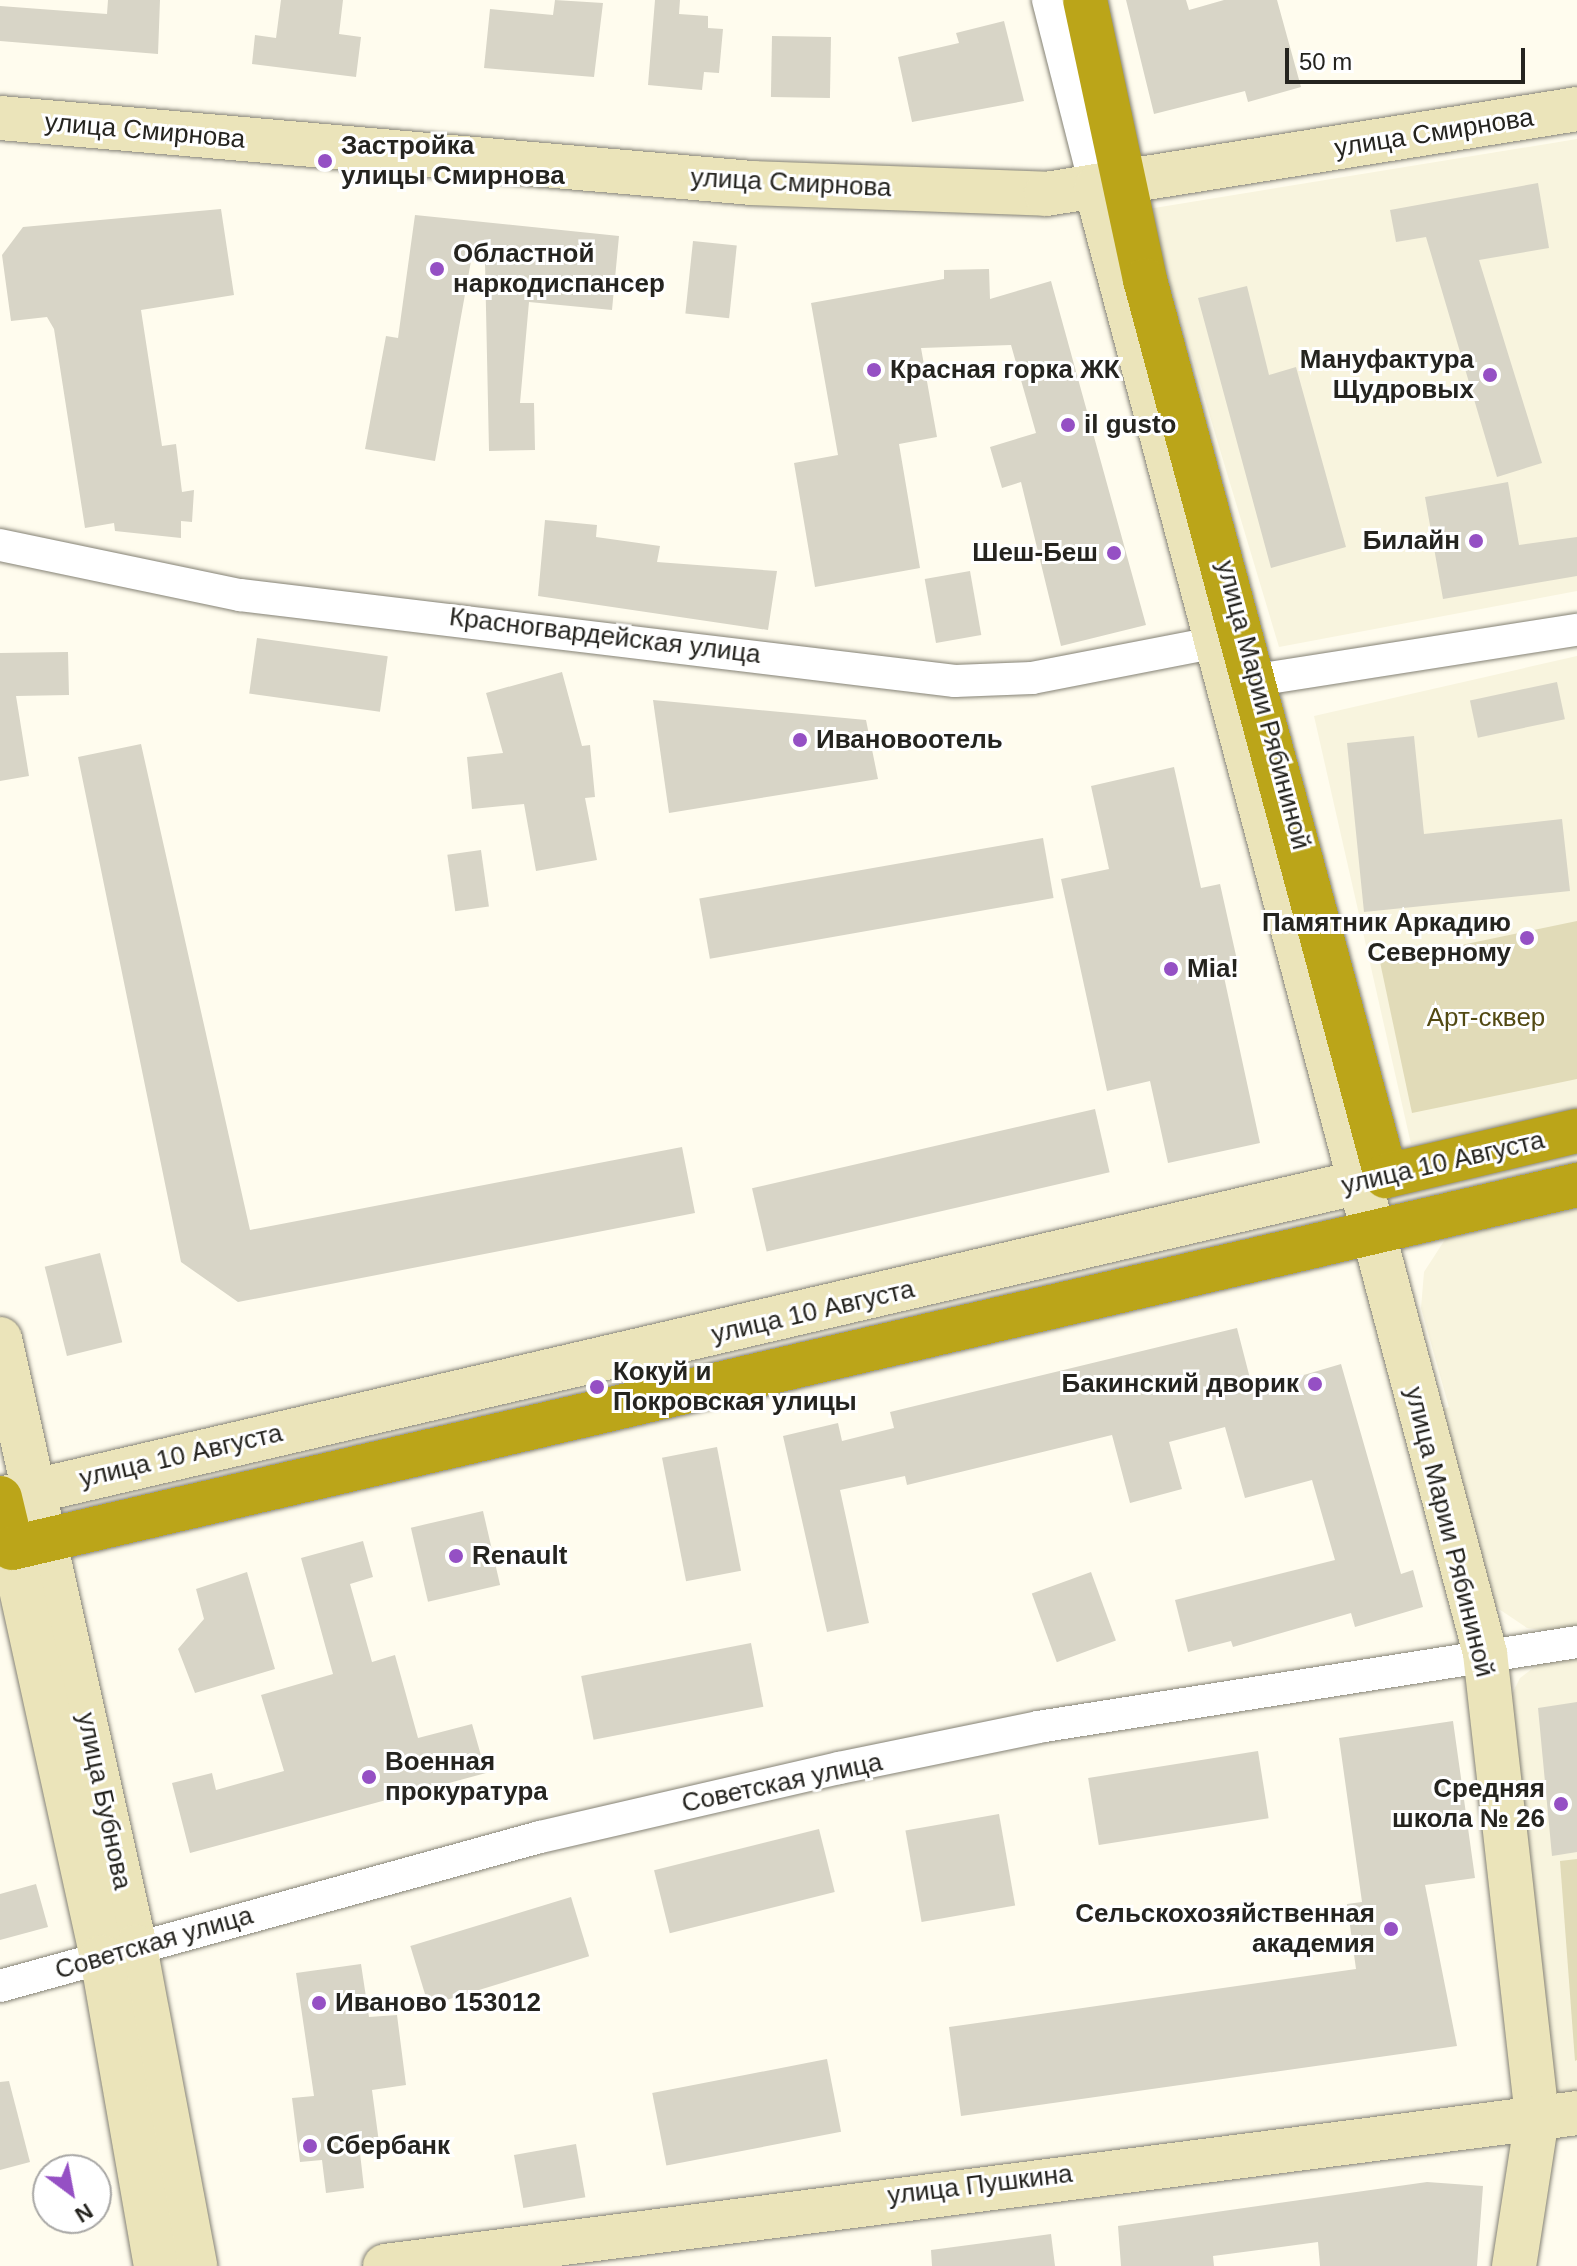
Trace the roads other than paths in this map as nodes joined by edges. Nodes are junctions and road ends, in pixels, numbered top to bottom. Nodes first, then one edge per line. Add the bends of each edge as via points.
1 (1048, 0) edge
2 (1085, 0) edge
3 (1577, 109) edge
4 (0, 118) edge
5 (1110, 185) junction
6 (0, 545) edge
7 (1577, 630) edge
8 (1212, 643) junction
9 (1256, 680) junction
10 (1577, 1131) edge
11 (1372, 1181) junction
12 (1577, 1185) edge
13 (1377, 1230) junction
14 (739, 1330) junction
15 (0, 1339) edge
16 (743, 1376) junction
17 (12, 1495) edge
18 (30, 1544) junction
19 (1577, 1642) edge
20 (1485, 1653) junction
21 (118, 1952) junction
22 (0, 1986) edge
23 (1557, 2116) edge
24 (156, 2266) edge
25 (195, 2266) edge
26 (385, 2266) edge
27 (1514, 2266) edge

1 - 5 street
2 - 5 highway
3 - 5 main road, улица Смирнова
4 - 5 main road, улица Смирнова via 752,183 1046,194
5 - 8 main road, улица Марии Рябининой
5 - 9 highway, улица Марии Рябининой
6 - 8 street, Красногвардейская улица via 240,595 955,681 1032,678
7 - 9 street
8 - 11 main road, улица Марии Рябининой
9 - 11 highway, улица Марии Рябининой
10 - 11 highway, улица 10 Августа
11 - 13 main road, улица Марии Рябининой
11 - 14 main road, улица 10 Августа
12 - 13 highway, улица 10 Августа
13 - 16 highway, улица 10 Августа
13 - 20 main road, улица Марии Рябининой
14 - 16 main road
14 - 17 main road, улица 10 Августа
15 - 17 main road, улица Бубнова
16 - 18 highway, улица 10 Августа
17 - 18 highway, улица Бубнова
18 - 21 main road, улица Бубнова
19 - 20 street, Советская улица
20 - 21 street, Советская улица via 839,1768 540,1837
20 - 23 main road, улица Марии Рябининой
21 - 22 street, Советская улица
21 - 24 main road, улица Бубнова
21 - 25 main road, улица Бубнова
23 - 26 main road, улица Пушкина
23 - 27 main road, улица Марии Рябининой

